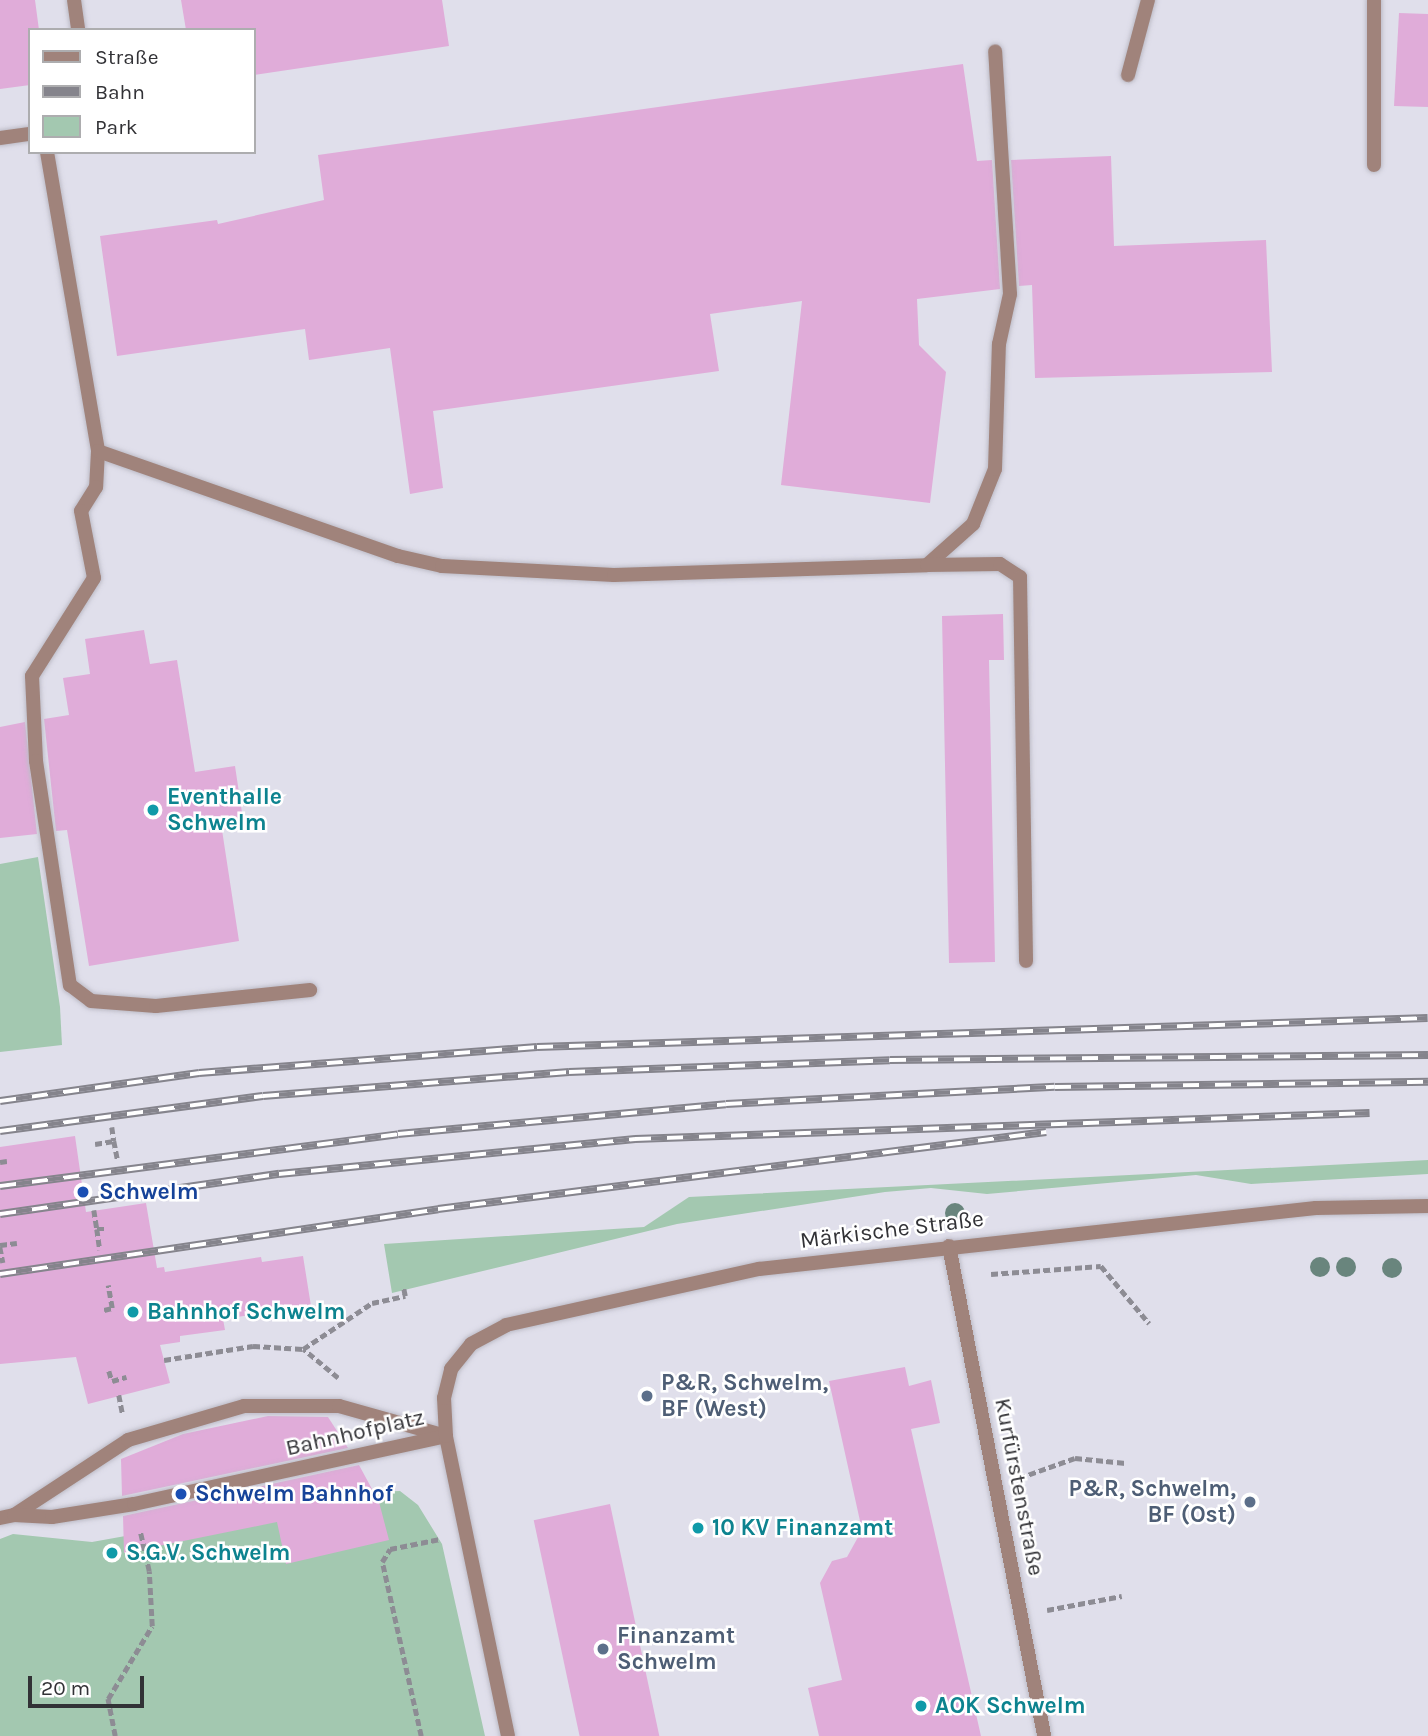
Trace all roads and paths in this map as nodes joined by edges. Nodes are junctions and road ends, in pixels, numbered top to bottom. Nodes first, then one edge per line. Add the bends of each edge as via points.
1 (74, 0) edge
2 (1148, 0) edge
3 (1374, 0) edge
4 (78, 28) edge
5 (995, 51) dead end
6 (1128, 75) dead end
7 (28, 134) edge
8 (0, 138) edge
9 (47, 154) edge
10 (1374, 165) dead end
11 (98, 451) junction
12 (928, 565) junction
13 (1026, 961) dead end
14 (310, 990) dead end
15 (112, 1127) dead end
16 (114, 1142) junction
17 (95, 1144) dead end
18 (6, 1161) dead end
19 (118, 1161) dead end
20 (0, 1163) edge
21 (1428, 1206) edge
22 (94, 1210) dead end
23 (97, 1229) junction
24 (106, 1229) dead end
25 (17, 1243) dead end
26 (0, 1246) edge
27 (949, 1246) junction
28 (100, 1250) dead end
29 (2, 1263) dead end
30 (955, 1276) junction
31 (108, 1284) dead end
32 (403, 1286) dead end
33 (104, 1310) dead end
34 (1149, 1323) dead end
35 (303, 1349) junction
36 (164, 1360) dead end
37 (109, 1371) dead end
38 (126, 1377) dead end
39 (352, 1383) dead end
40 (119, 1395) dead end
41 (446, 1436) junction
42 (128, 1440) junction
43 (1126, 1464) dead end
44 (995, 1487) junction
45 (134, 1504) junction
46 (7, 1516) edge
47 (467, 1534) junction
48 (1122, 1596) dead end
49 (1021, 1615) junction
50 (116, 1736) edge
51 (421, 1736) edge
52 (508, 1736) edge
53 (1044, 1736) edge

1 - 4 street
2 - 6 street
3 - 10 street
5 - 12 street via 1010,294 999,344 995,469 973,524
7 - 8 street
9 - 11 street
11 - 12 street via 398,556 442,566 614,575
11 - 14 street via 96,487 80,511 94,578 32,677 36,761 70,985 91,1001 156,1006
12 - 13 street via 1000,564 1020,577
15 - 16 path
16 - 17 path
16 - 19 path
18 - 20 path
21 - 27 street, Märkische Straße via 1316,1208
22 - 23 path
23 - 24 path
23 - 28 path
25 - 26 path
26 - 29 path
27 - 30 street, Kurfürstenstraße
27 - 41 street, Märkische Straße via 759,1269 506,1325 471,1344 450,1368 444,1398
30 - 34 path via 1101,1266
30 - 44 street, Kurfürstenstraße
31 - 33 path via 112,1308
32 - 35 path via 405,1296 372,1303
35 - 36 path via 253,1346
35 - 39 path via 340,1379
37 - 38 path, bridge via 111,1381
40 - 42 path
41 - 42 street via 339,1406 244,1406
41 - 45 street, Bahnhofplatz
41 - 47 street, Bahnhofplatz
42 - 46 street
43 - 44 path via 1075,1458
44 - 49 street, Kurfürstenstraße
45 - 46 street, Bahnhofplatz via 52,1517
45 - 50 path via 149,1571 152,1626 108,1699
47 - 51 path via 390,1549 382,1562
47 - 52 street, Bahnhofplatz
48 - 49 path
49 - 53 street, Kurfürstenstraße

